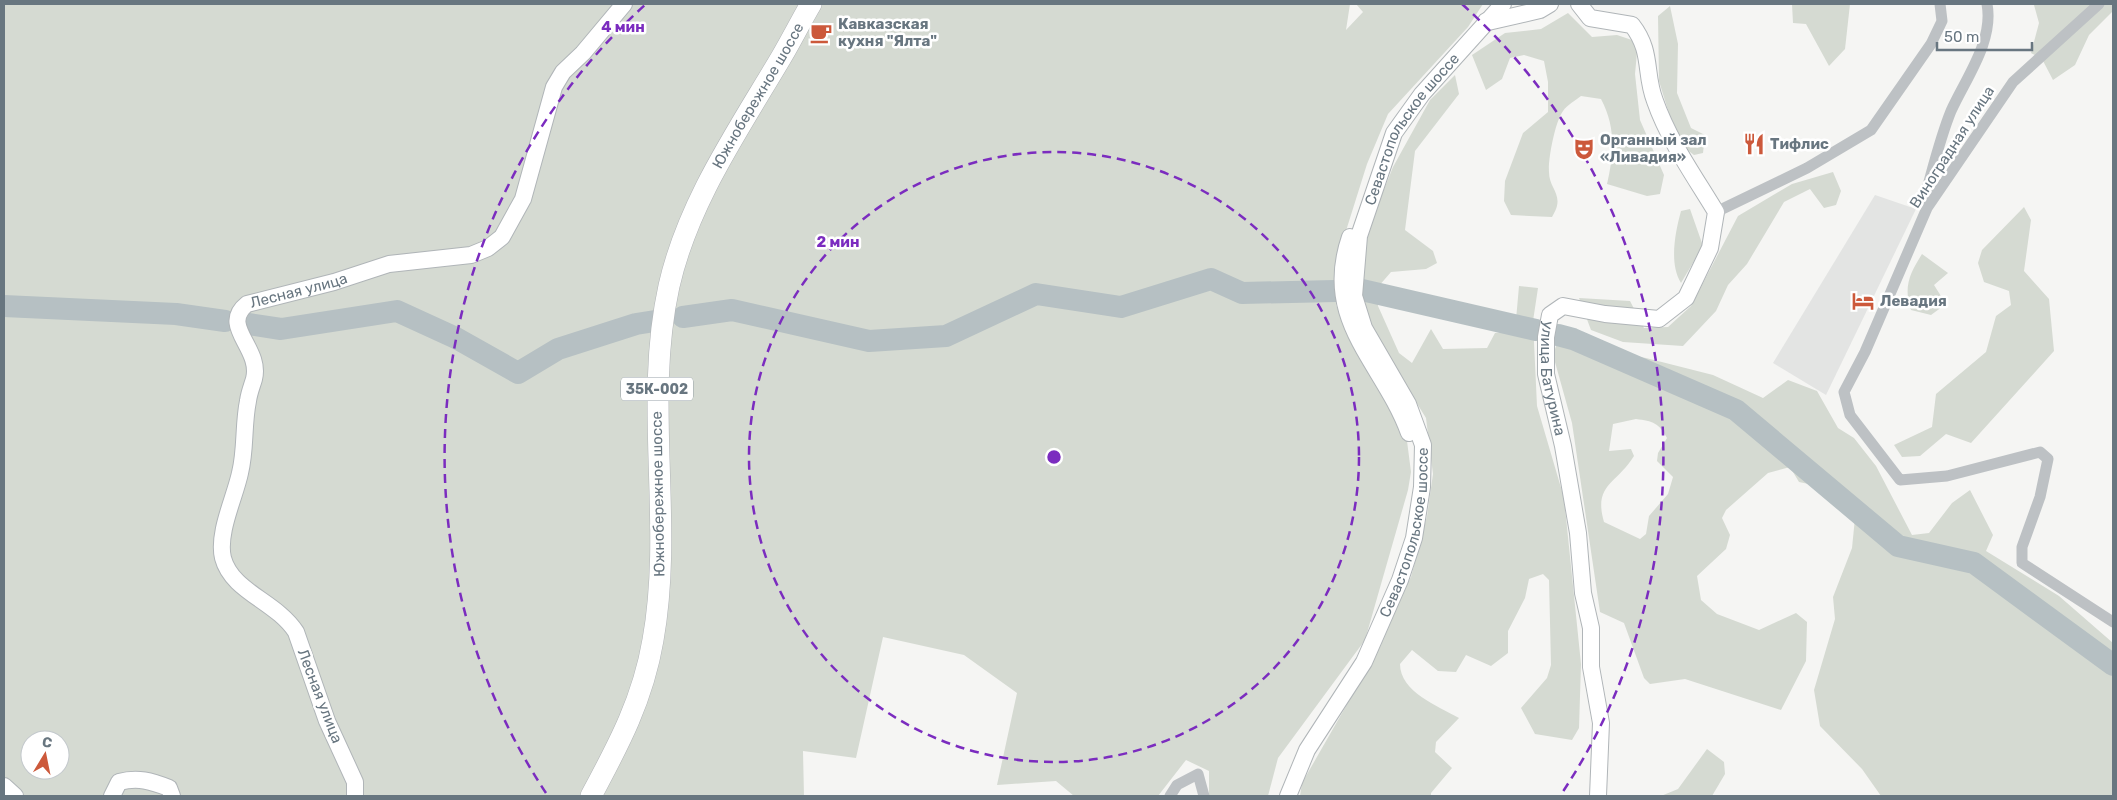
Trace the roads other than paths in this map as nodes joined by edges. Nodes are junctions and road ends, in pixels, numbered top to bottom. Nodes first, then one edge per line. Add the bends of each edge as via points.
1 (624, 4) edge
2 (811, 4) edge
3 (827, 4) edge
4 (1492, 4) edge
5 (1503, 4) edge
6 (1550, 4) edge
7 (1579, 4) edge
8 (1940, 4) edge
9 (1987, 4) edge
10 (2098, 4) edge
11 (1485, 20) junction
12 (1927, 208) junction
13 (1716, 212) junction
14 (2113, 622) edge
15 (4, 786) edge
16 (15, 796) edge
17 (112, 796) edge
18 (172, 796) edge
19 (355, 796) edge
20 (591, 796) edge
21 (608, 796) edge
22 (1170, 796) edge
23 (1204, 796) edge
24 (1282, 796) edge
25 (1288, 796) edge
26 (1598, 796) edge

1 - 19 street, Лесная улица via 563,72 554,87 523,199 502,237 471,255 389,264 247,304 237,318 256,371 248,400 240,473 222,543 222,557 237,583 263,599 296,632 327,720 355,782
2 - 20 highway, Южнобережное шоссе / 35К-002 via 701,197 683,240 670,285 659,355 657,396 659,594 653,640 632,719
3 - 21 highway, Южнобережное шоссе / 35К-002 via 749,135 712,205 681,292 673,326 669,373 668,602 663,647 655,687
4 - 11 street
5 - 11 street, Севастопольское шоссе
6 - 11 street via 1540,10
7 - 13 street via 1590,18 1632,25 1643,39 1657,108
8 - 13 street via 1942,21 1931,44 1871,130 1807,168
9 - 12 street via 1990,18 1986,34 1951,112 1925,196
10 - 12 street, Виноградная улица via 2013,82
11 - 24 street via 1394,119 1379,152 1349,242 1341,282 1348,317 1414,447 1416,464 1412,502 1396,568 1360,656 1310,731
11 - 25 street, Севастопольское шоссе via 1422,94 1394,133 1359,236 1354,296 1364,328 1408,404 1420,437 1423,446 1422,487 1414,538 1392,598 1364,662 1307,750
12 - 14 street, Виноградная улица via 1865,352 1844,392 1850,415 1900,480 1947,476 2040,452 2048,459 2040,496 2022,547 2022,563
13 - 26 street, улица Батурина via 1710,248 1686,298 1659,319 1563,306 1550,315 1546,337 1546,374 1563,446 1578,533 1583,593 1592,628 1591,667 1601,723
15 - 16 street
17 - 18 street via 119,782 133,778 146,779 169,788
22 - 23 street via 1178,785 1198,774

